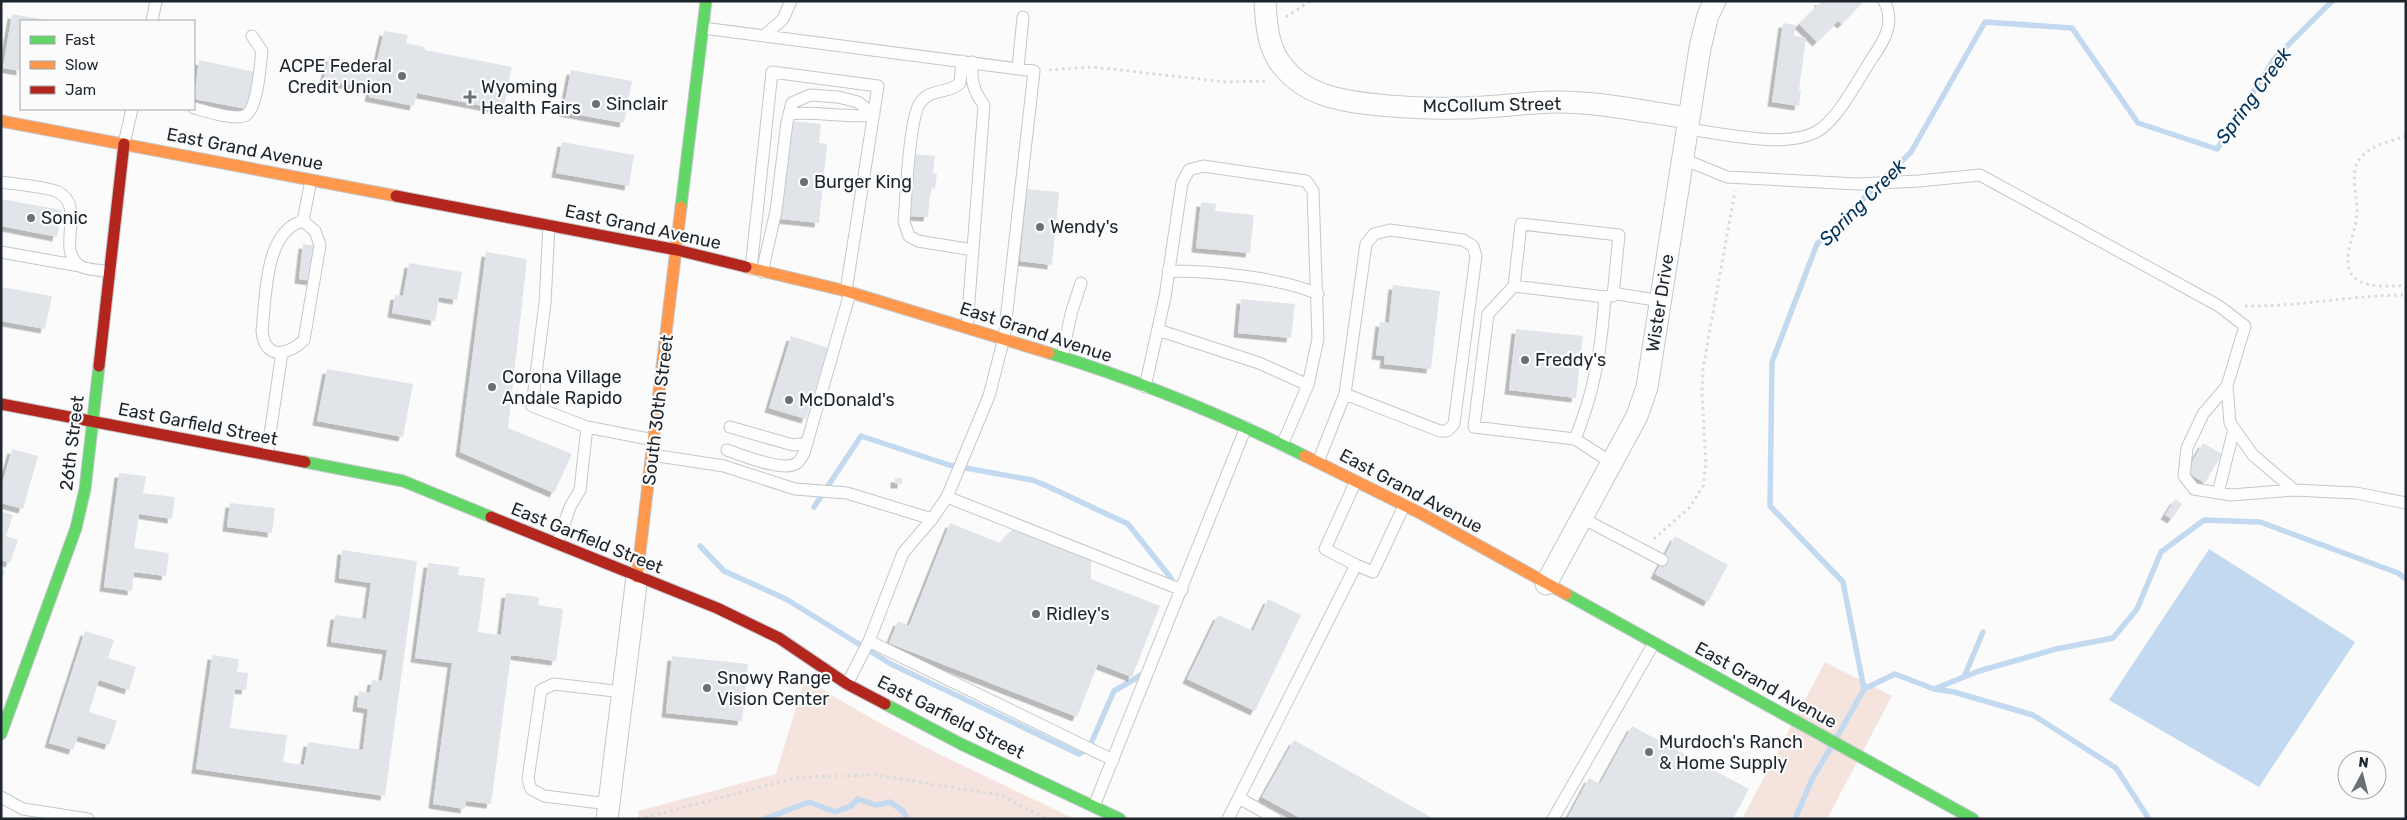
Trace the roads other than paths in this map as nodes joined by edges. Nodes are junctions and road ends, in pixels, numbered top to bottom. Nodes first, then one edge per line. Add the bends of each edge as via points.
1 (156, 1) edge
2 (706, 1) edge
3 (790, 1) edge
4 (1265, 1) edge
5 (1715, 1) edge
6 (1884, 1) edge
7 (1024, 17) dead end
8 (152, 20) edge
9 (703, 28) junction
10 (252, 36) dead end
11 (765, 36) junction
12 (967, 62) junction
13 (1018, 68) junction
14 (955, 88) junction
15 (977, 96) junction
16 (195, 108) edge
17 (132, 110) edge
18 (789, 114) junction
19 (874, 115) junction
20 (1, 120) edge
21 (1688, 123) junction
22 (124, 144) junction
23 (1683, 159) junction
24 (311, 180) junction
25 (1, 182) edge
26 (303, 221) junction
27 (549, 225) junction
28 (1, 244) edge
29 (677, 250) junction
30 (973, 250) junction
31 (1, 252) edge
32 (76, 261) junction
33 (756, 271) junction
34 (1168, 271) junction
35 (110, 272) junction
36 (1081, 283) dead end
37 (1514, 286) junction
38 (848, 292) junction
39 (1318, 294) junction
40 (1609, 297) junction
41 (1661, 301) junction
42 (967, 327) junction
43 (1158, 330) junction
44 (1004, 338) junction
45 (282, 352) junction
46 (1062, 357) junction
47 (1308, 385) junction
48 (2227, 386) junction
49 (1145, 387) junction
50 (1345, 394) junction
51 (1, 404) edge
52 (93, 421) junction
53 (588, 427) junction
54 (730, 427) dead end
55 (1246, 427) junction
56 (2234, 429) junction
57 (1576, 439) junction
58 (654, 440) junction
59 (807, 442) junction
60 (1282, 445) junction
61 (726, 450) dead end
62 (267, 455) junction
63 (652, 455) junction
64 (1318, 462) junction
65 (1612, 463) junction
66 (1356, 481) junction
67 (2294, 490) junction
68 (2218, 492) junction
69 (947, 497) junction
70 (2406, 503) edge
71 (1404, 506) junction
72 (1582, 518) junction
73 (932, 519) junction
74 (556, 545) junction
75 (1662, 560) dead end
76 (1356, 565) junction
77 (637, 578) junction
78 (1546, 584) junction
79 (1182, 590) junction
80 (869, 640) junction
81 (1654, 644) junction
82 (847, 684) junction
83 (623, 692) junction
84 (1, 734) edge
85 (1113, 760) junction
86 (1, 798) edge
87 (1239, 798) junction
88 (1094, 807) junction
89 (608, 812) edge
90 (88, 819) edge
91 (1120, 819) edge
92 (1228, 819) edge
93 (1276, 819) edge
94 (1553, 819) edge
95 (1972, 819) edge

1 - 8 lane
2 - 9 main road, South 30th Street
3 - 11 lane via 783,19
4 - 21 street, McCollum Street via 1267,30 1273,50 1284,68 1300,84 1323,95 1357,101 1458,108 1562,102 1594,104
5 - 21 street, Wister Drive via 1700,48
6 - 21 lane via 1890,20 1886,38 1835,114 1815,132 1768,139
7 - 13 lane
9 - 11 lane
9 - 29 main road, South 30th Street
10 - 16 lane via 262,51 250,111 238,117
11 - 12 lane
12 - 13 lane
12 - 14 lane
12 - 15 lane
13 - 44 lane via 1034,71
14 - 15 lane
14 - 30 lane via 933,92 919,103 912,130 904,222 909,236 918,242
15 - 30 lane via 984,105
17 - 22 lane
18 - 19 lane
18 - 19 lane via 792,103 810,95 858,102
18 - 33 lane via 776,211
19 - 33 lane via 878,86 772,72
19 - 38 lane
20 - 22 main road, East Grand Avenue
21 - 23 street, Wister Drive
22 - 24 main road, East Grand Avenue
22 - 35 main road, 26th Street
23 - 41 street, Wister Drive
23 - 48 lane via 1737,178 1856,184 1980,175 2219,306 2245,326
24 - 26 lane
24 - 27 main road, East Grand Avenue
25 - 32 lane via 58,192 70,203 69,237
26 - 45 lane via 315,231 320,246 304,340 297,347
26 - 45 lane via 292,224 282,233 272,256 263,341 270,350
27 - 29 main road, East Grand Avenue
27 - 53 lane via 545,303 532,406
28 - 32 lane
29 - 33 main road, East Grand Avenue
29 - 58 main road, South 30th Street
30 - 42 lane
31 - 32 lane
32 - 35 lane
33 - 38 main road, East Grand Avenue
34 - 39 lane via 1299,286
34 - 39 lane via 1182,183 1189,170 1203,166 1306,181 1313,191
34 - 43 lane
35 - 52 main road, 26th Street
36 - 46 lane
37 - 40 lane
37 - 40 lane via 1521,224 1619,235
37 - 57 lane via 1488,314 1474,427
38 - 42 main road, East Grand Avenue
38 - 59 lane
39 - 47 lane via 1318,338
40 - 41 lane via 1618,294
40 - 57 lane via 1589,405
41 - 65 street, Wister Drive via 1647,387 1637,416
42 - 44 main road, East Grand Avenue
43 - 47 lane via 1259,363
43 - 49 lane
44 - 46 main road, East Grand Avenue
44 - 69 lane via 989,396
45 - 62 lane
46 - 49 main road, East Grand Avenue
47 - 60 lane
48 - 56 lane via 2230,423
48 - 68 lane via 2203,414 2187,448 2184,476 2194,489
49 - 55 main road, East Grand Avenue
50 - 50 lane via 1366,244 1374,234 1390,230 1463,240 1474,246 1476,256 1454,424 1448,431 1440,431
50 - 64 lane
51 - 52 main road, East Garfield Street
52 - 62 main road, East Garfield Street
52 - 84 main road, 26th Street via 85,489 76,528
53 - 58 lane
53 - 74 lane via 580,490
54 - 59 lane via 793,445
55 - 60 main road, East Grand Avenue
55 - 79 lane
56 - 67 lane via 2253,455
56 - 68 lane
57 - 65 lane
58 - 63 main road, South 30th Street
59 - 61 lane via 798,463 780,467
60 - 64 main road, East Grand Avenue
62 - 74 main road, East Garfield Street via 403,481
63 - 73 lane via 724,466 795,489 847,493
63 - 77 main road, South 30th Street
64 - 66 main road, East Grand Avenue
65 - 72 street, Wister Drive
66 - 71 main road, East Grand Avenue
66 - 76 lane via 1326,549
67 - 68 lane via 2265,494
67 - 70 lane via 2356,493
69 - 73 lane
69 - 79 lane
71 - 76 lane via 1373,572
71 - 78 main road, East Grand Avenue
72 - 75 lane
72 - 78 street, Wister Drive
73 - 80 lane via 903,553
74 - 77 main road, East Garfield Street
76 - 87 lane
77 - 82 main road, East Garfield Street via 717,608 779,638
77 - 83 street, South 30th Street
78 - 81 main road, East Grand Avenue
79 - 85 lane
80 - 82 lane
80 - 85 lane
81 - 94 lane
81 - 95 main road, East Grand Avenue
82 - 88 main road, East Garfield Street via 961,744
83 - 89 street, South 30th Street
83 - 89 lane via 554,684 541,690 528,779 531,788 544,796
85 - 88 lane
86 - 90 lane via 23,809
87 - 92 lane
87 - 93 lane
88 - 91 main road, East Garfield Street

